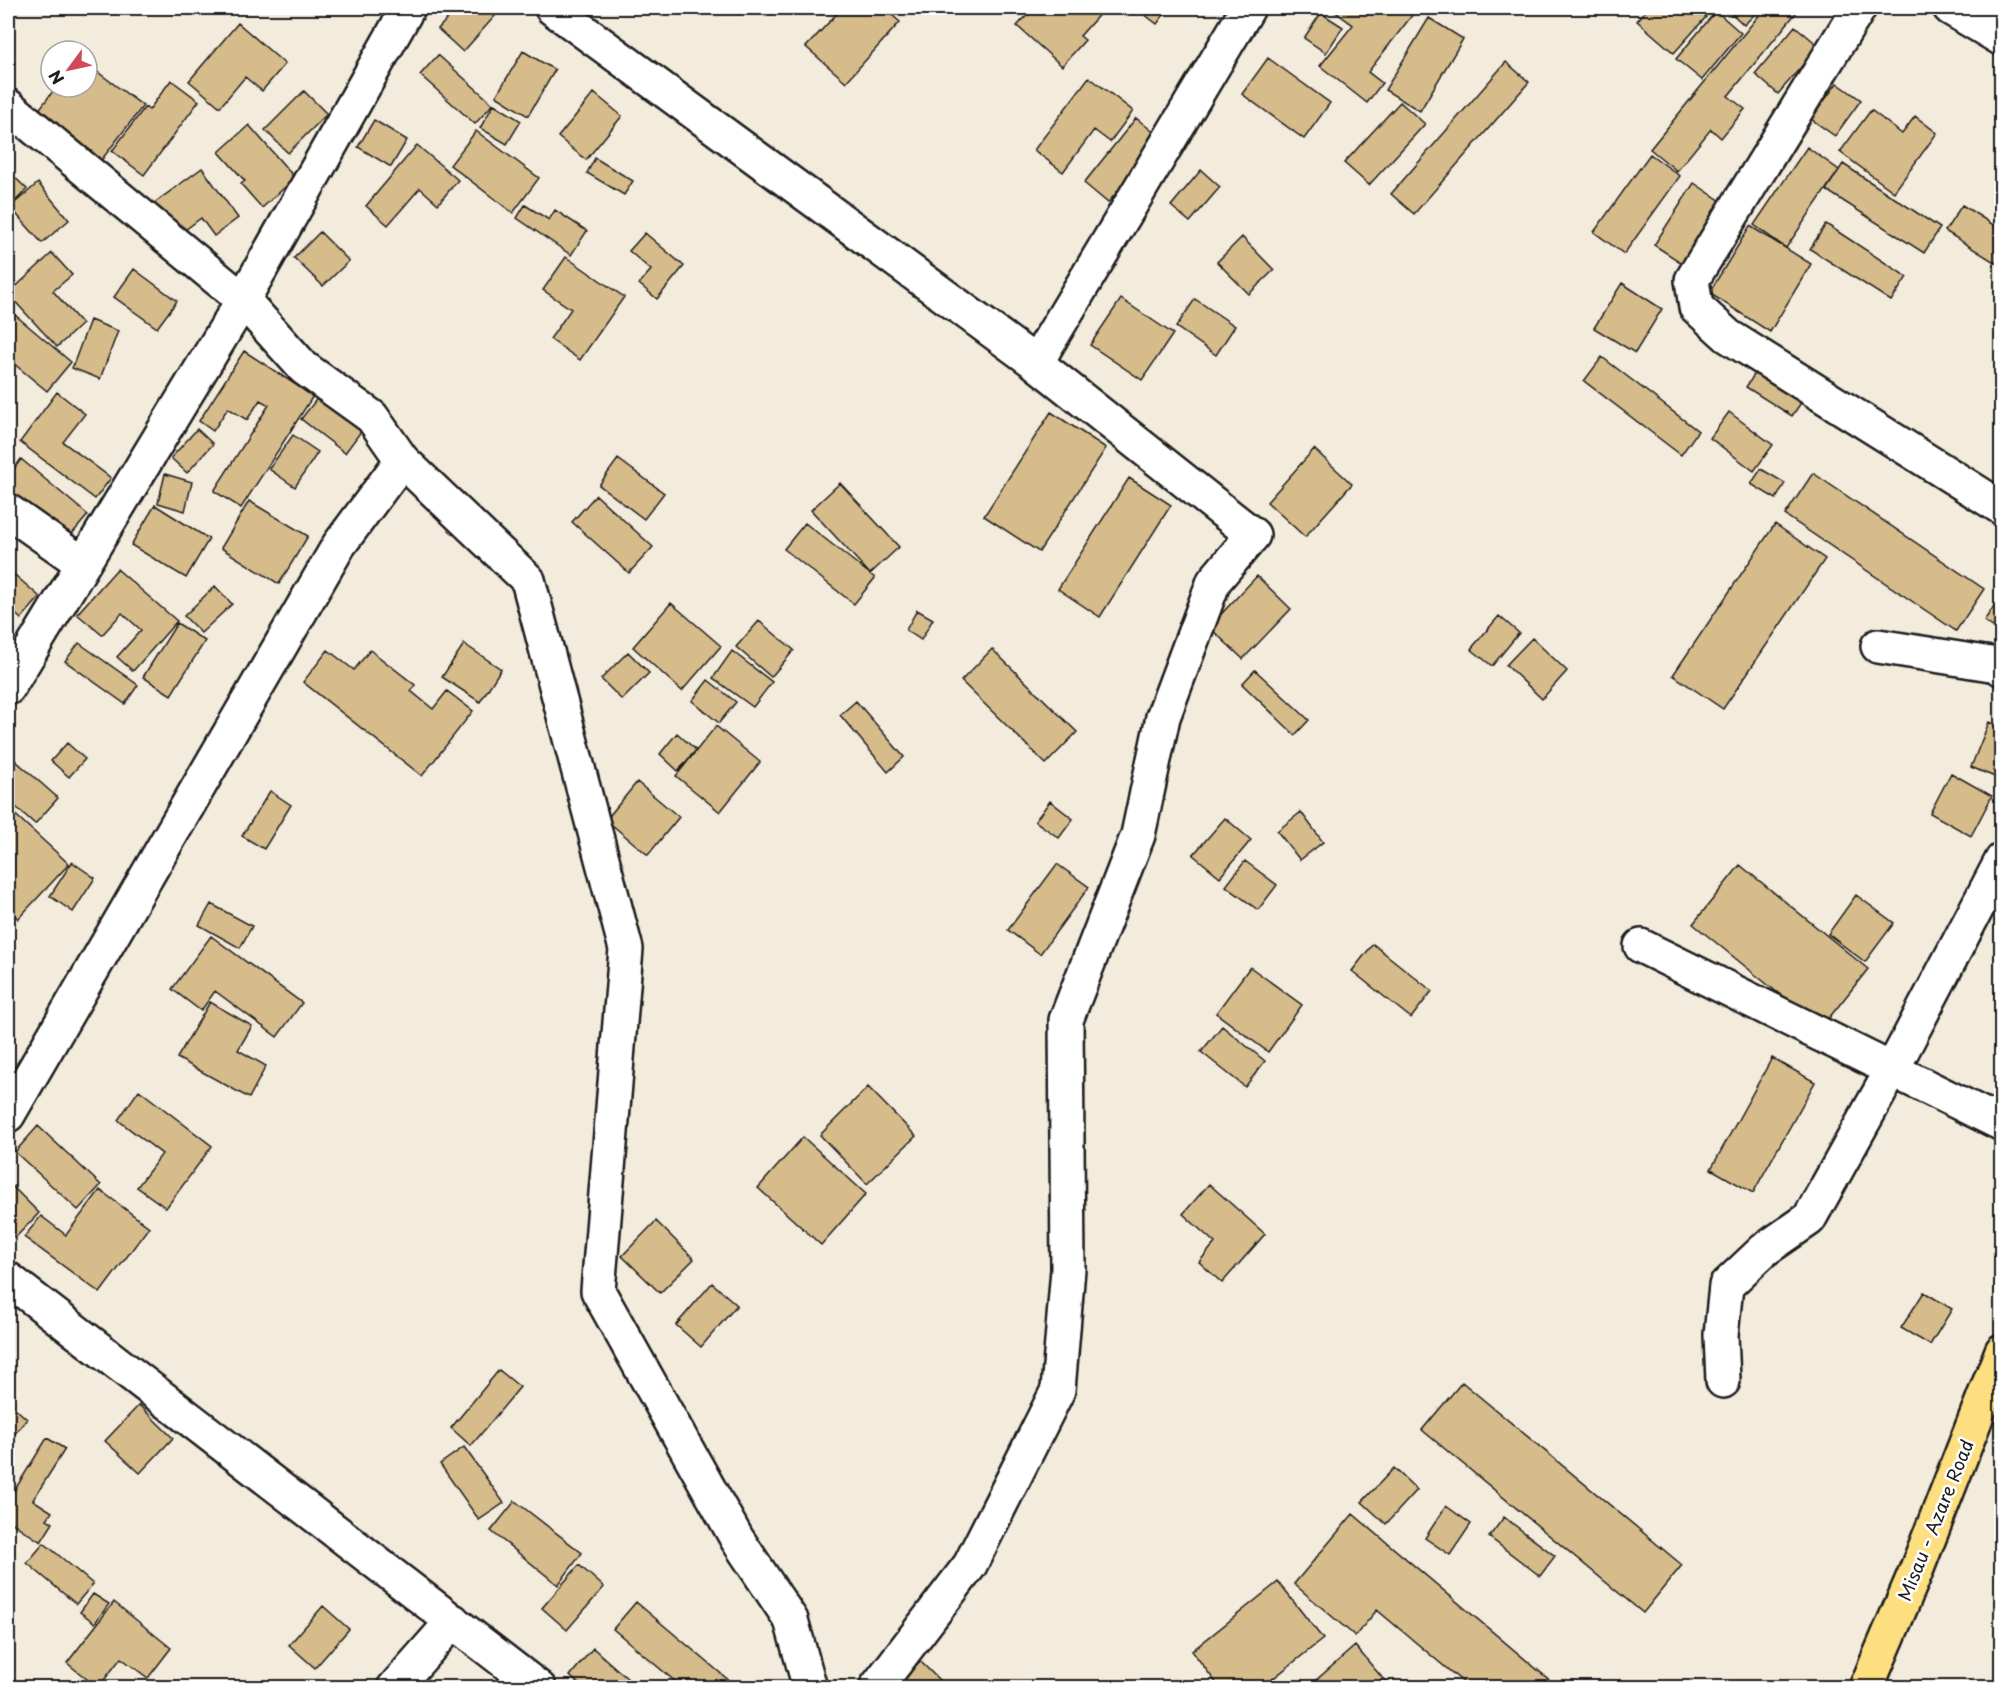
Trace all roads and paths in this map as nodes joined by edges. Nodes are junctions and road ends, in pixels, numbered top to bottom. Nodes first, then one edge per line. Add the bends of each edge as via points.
1 (408, 8) edge
2 (552, 8) edge
3 (1248, 8) edge
4 (1859, 8) edge
5 (1950, 8) edge
6 (2001, 39) edge
7 (8, 106) edge
8 (243, 300) junction
9 (1036, 363) junction
10 (402, 460) junction
11 (2001, 508) edge
12 (8, 511) edge
13 (83, 564) junction
14 (1878, 646) dead end
15 (2001, 669) edge
16 (8, 688) edge
17 (2001, 860) edge
18 (1641, 946) dead end
19 (1892, 1070) junction
20 (8, 1115) edge
21 (2001, 1124) edge
22 (8, 1280) edge
23 (2001, 1352) edge
24 (1723, 1381) dead end
25 (453, 1621) junction
26 (394, 1688) edge
27 (539, 1688) edge
28 (810, 1688) edge
29 (876, 1688) edge
30 (1866, 1688) edge

1 - 8 street
2 - 9 street
3 - 9 street
4 - 11 street via 1692,280 1696,307 1728,336
5 - 6 street
7 - 8 street
8 - 10 street via 303,368 372,417
8 - 13 street
9 - 29 street via 1253,535 1214,581 1163,717 1138,835 1066,1020 1068,1269 1058,1390 970,1564
10 - 20 street via 339,545
10 - 28 street via 528,580 626,949 598,1291 737,1539 791,1620
12 - 13 street
13 - 16 street
14 - 15 street via 1997,665
17 - 19 street
18 - 19 street
19 - 21 street
19 - 24 street via 1809,1219 1764,1250 1726,1286 1721,1335
22 - 25 street
23 - 30 main road, Misau - Azare Road
25 - 26 street
25 - 27 street

